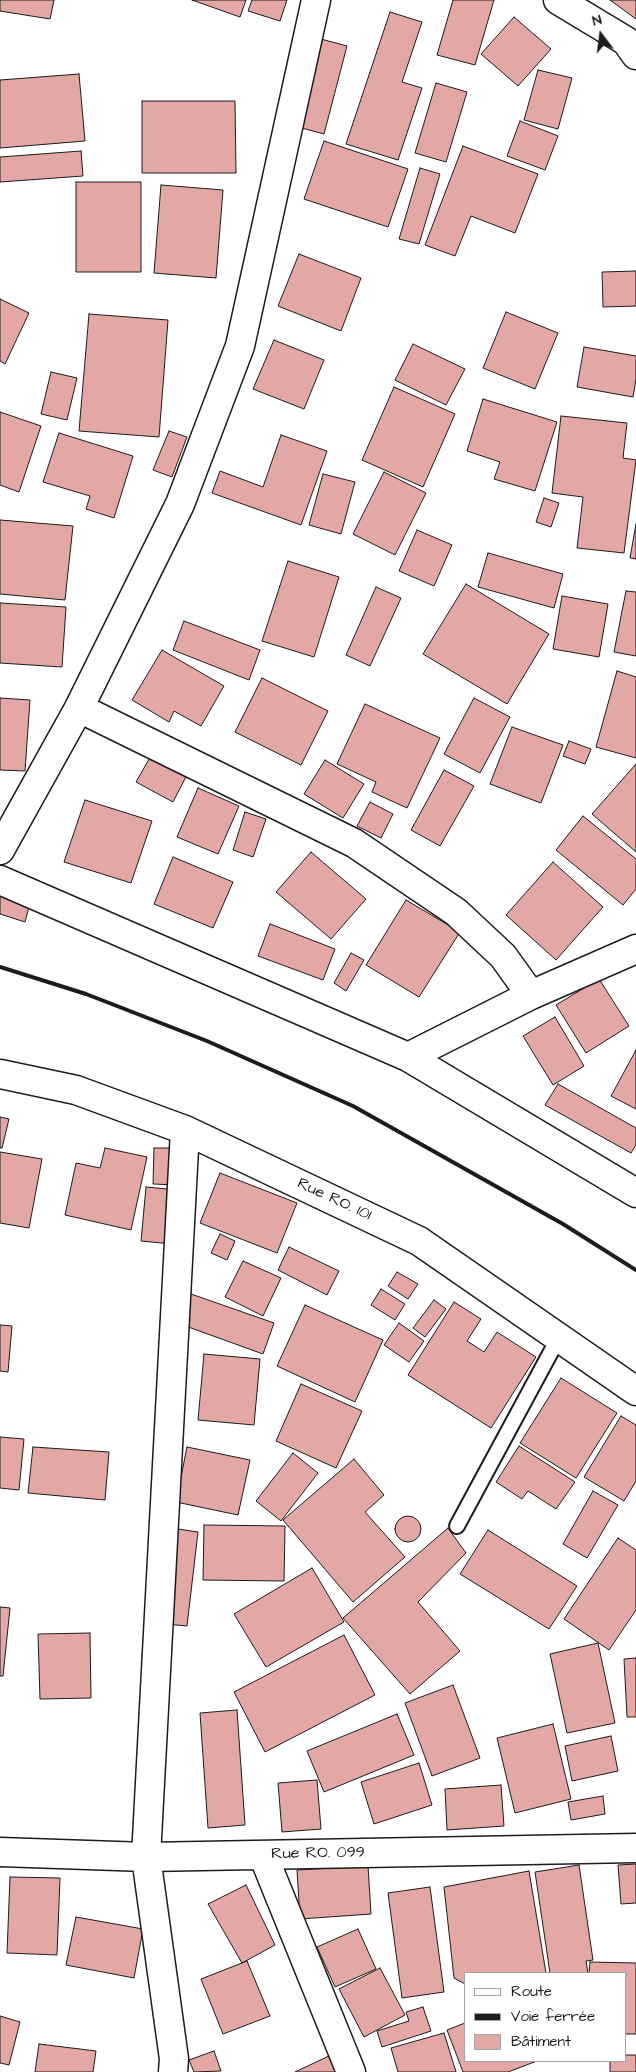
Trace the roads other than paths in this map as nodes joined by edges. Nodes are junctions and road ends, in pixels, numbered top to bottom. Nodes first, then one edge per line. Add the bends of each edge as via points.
1 (316, 0) edge
2 (558, 0) edge
3 (636, 54) edge
4 (79, 708) junction
5 (0, 850) edge
6 (0, 880) edge
7 (636, 949) edge
8 (531, 995) junction
9 (408, 1058) junction
10 (0, 1074) edge
11 (185, 1130) junction
12 (636, 1194) edge
13 (559, 1338) junction
14 (636, 1391) edge
15 (457, 1526) dead end
16 (636, 1848) edge
17 (0, 1852) edge
18 (263, 1855) junction
19 (146, 1857) junction
20 (173, 2072) edge
21 (351, 2072) edge

1 - 4 street via 240,346 180,504
2 - 3 street via 626,41
4 - 5 street
4 - 8 street via 354,843 456,912 503,956
6 - 9 street
7 - 8 street
8 - 9 street
9 - 12 street
10 - 11 street, Rue RO. 101 via 76,1090
11 - 13 street, Rue RO. 101 via 419,1241
11 - 19 street
13 - 14 street, Rue RO. 101
13 - 15 lane
16 - 18 street, Rue RO. 099
17 - 19 street, Rue RO. 099
18 - 19 street, Rue RO. 099
18 - 21 street
19 - 20 street via 174,2059

